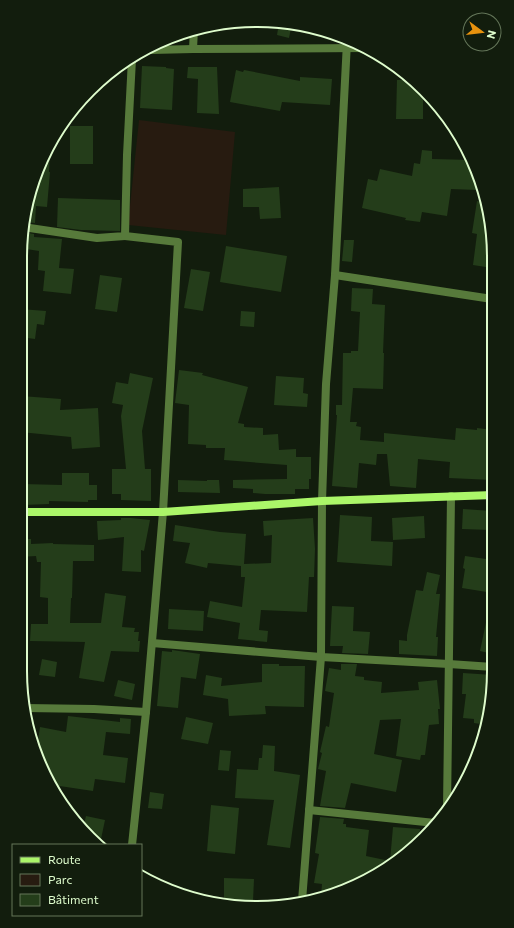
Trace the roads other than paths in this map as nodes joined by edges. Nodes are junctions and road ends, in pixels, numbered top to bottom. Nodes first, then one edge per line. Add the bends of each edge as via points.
1 (194, 36) edge
2 (345, 45) edge
3 (347, 45) edge
4 (193, 49) junction
5 (158, 50) edge
6 (132, 64) edge
7 (29, 228) edge
8 (125, 236) junction
9 (335, 275) junction
10 (487, 298) edge
11 (487, 495) edge
12 (451, 496) junction
13 (322, 501) junction
14 (27, 512) edge
15 (163, 512) junction
16 (152, 643) junction
17 (321, 657) junction
18 (449, 664) junction
19 (487, 667) edge
20 (30, 708) edge
21 (146, 712) junction
22 (447, 800) edge
23 (309, 810) junction
24 (430, 823) edge
25 (132, 844) edge
26 (302, 897) edge

1 - 4 street
2 - 4 street
3 - 9 street
4 - 5 street
6 - 8 street
7 - 8 street via 97,238
8 - 15 street via 178,242
9 - 10 street
9 - 13 street via 326,384
11 - 12 main road
12 - 13 main road
12 - 18 street
13 - 15 main road
13 - 17 street
14 - 15 main road
15 - 16 street
16 - 17 street
16 - 21 street
17 - 18 street
17 - 23 street
18 - 19 street
18 - 22 street
20 - 21 street
21 - 25 street
23 - 24 street
23 - 26 street

